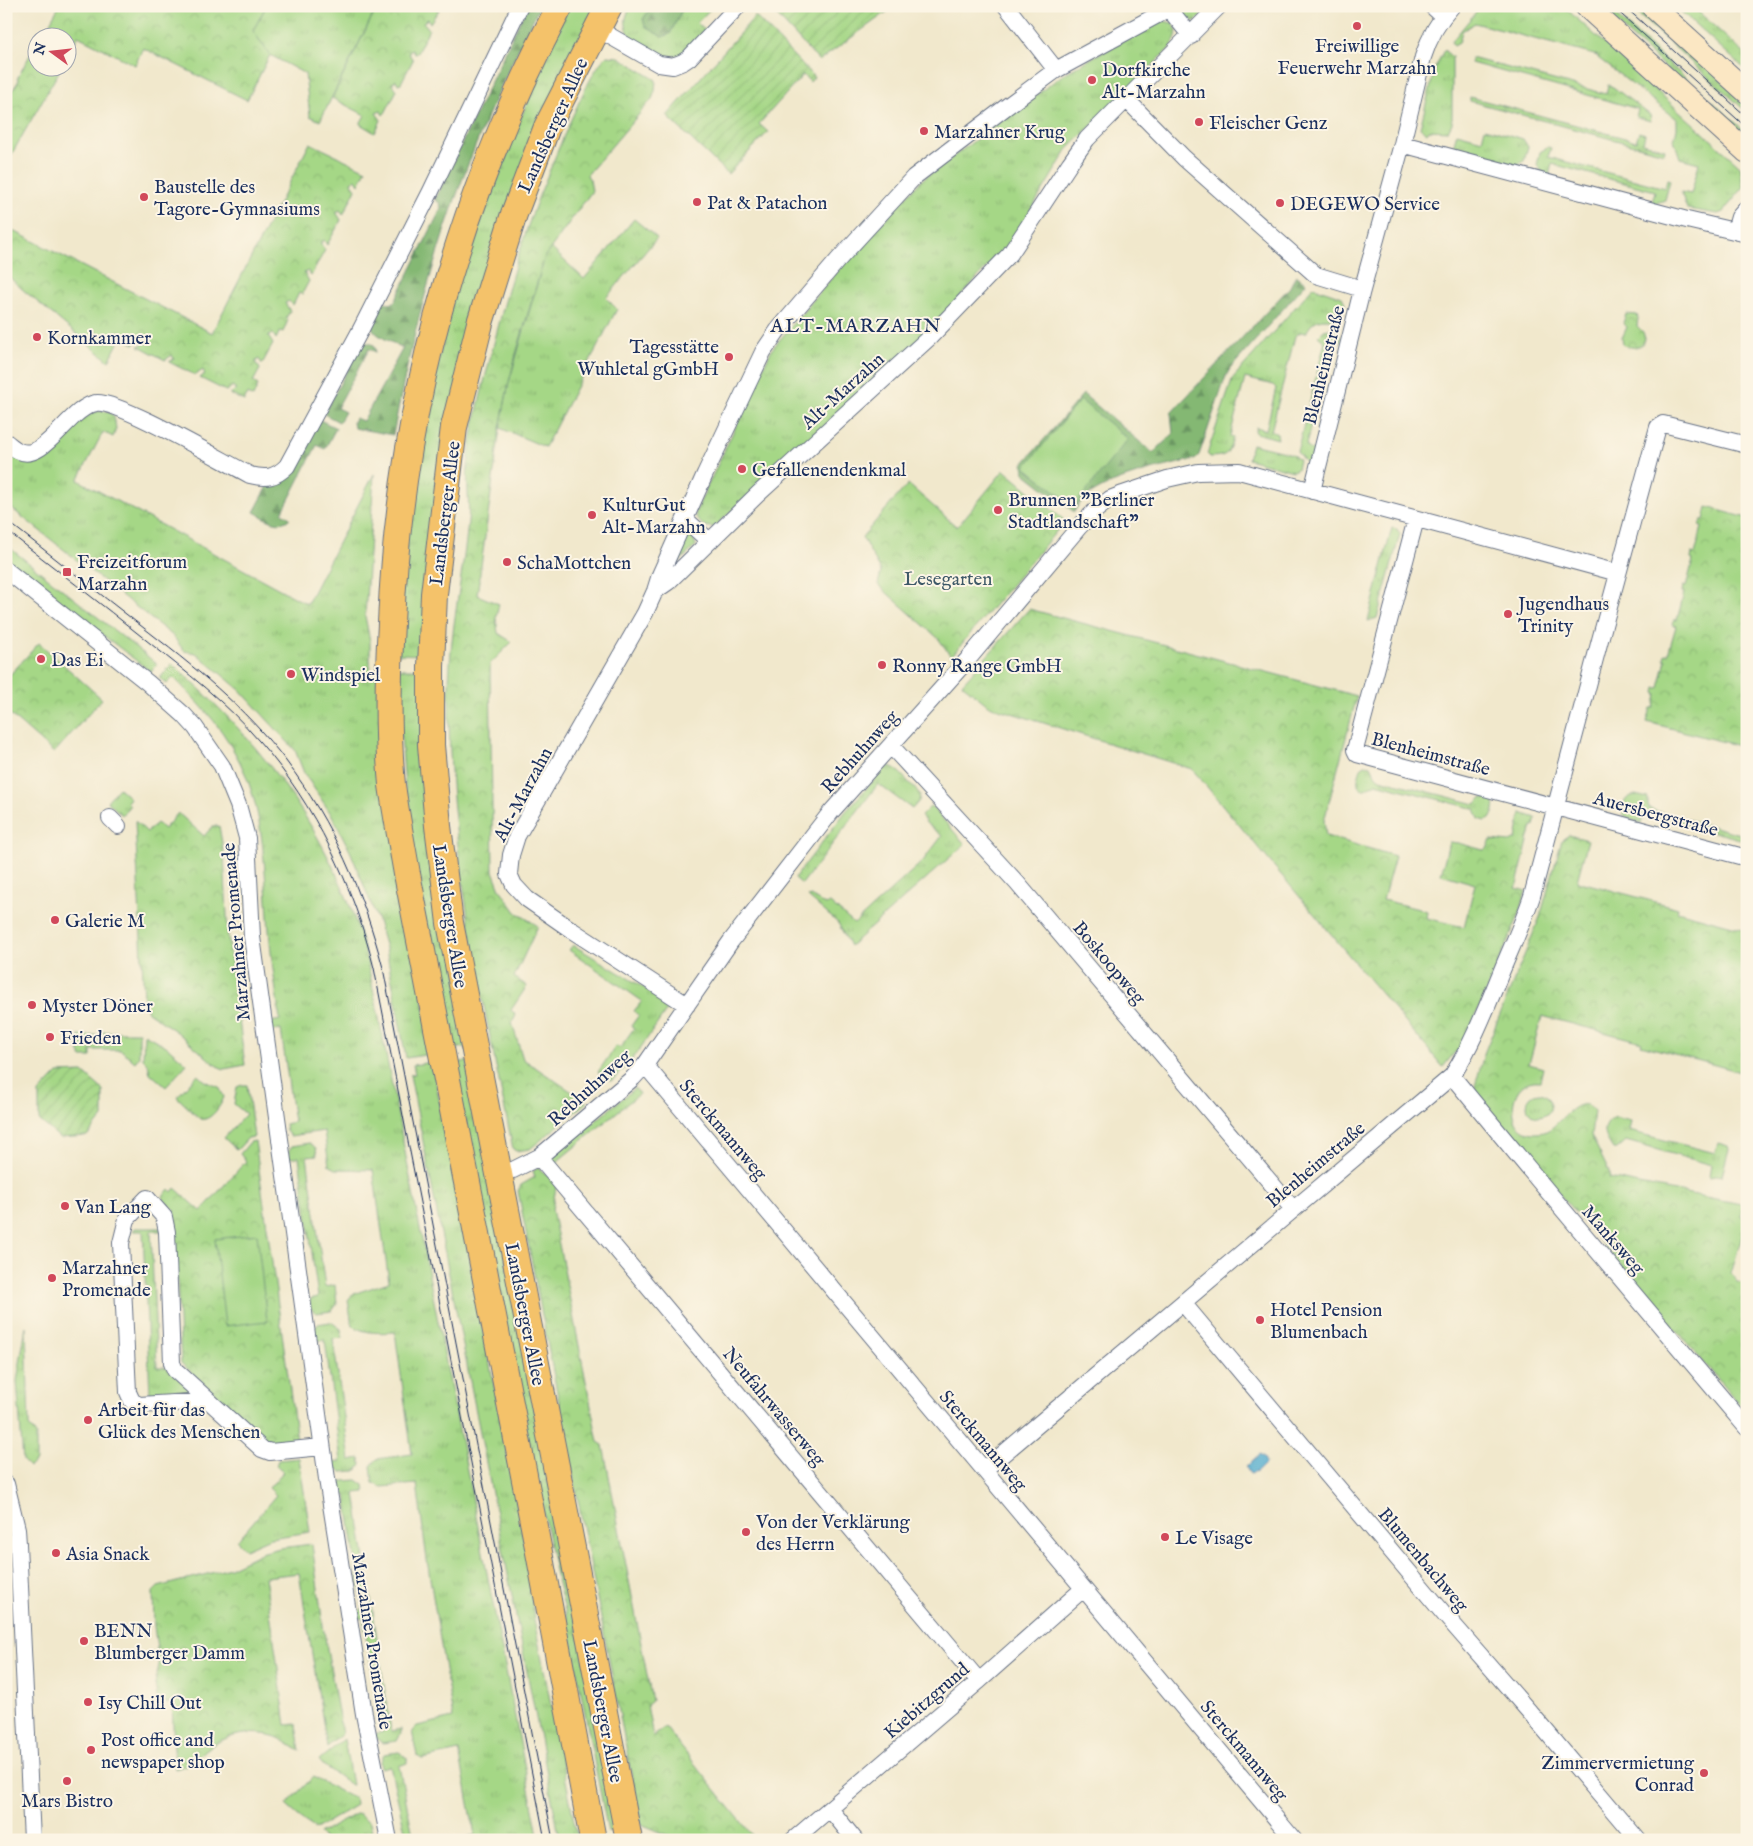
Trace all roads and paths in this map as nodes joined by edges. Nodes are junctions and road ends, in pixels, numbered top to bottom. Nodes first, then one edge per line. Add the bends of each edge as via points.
1 (520, 6) edge
2 (560, 6) edge
3 (738, 6) edge
4 (1006, 6) edge
5 (1219, 6) edge
6 (1586, 6) edge
7 (1652, 6) edge
8 (1171, 8) edge
9 (1442, 9) edge
10 (602, 17) edge
11 (1191, 36) junction
12 (1056, 70) junction
13 (1747, 92) edge
14 (1127, 100) junction
15 (1402, 144) junction
16 (1747, 152) edge
17 (1747, 208) edge
18 (1741, 233) edge
19 (1362, 289) junction
20 (6, 442) edge
21 (1747, 445) edge
22 (1312, 490) junction
23 (685, 519) junction
24 (1416, 519) junction
25 (709, 541) junction
26 (6, 570) edge
27 (1618, 573) junction
28 (655, 591) junction
29 (890, 746) junction
30 (1556, 807) junction
31 (1747, 858) edge
32 (687, 1006) junction
33 (644, 1065) junction
34 (1452, 1076) junction
35 (539, 1157) junction
36 (498, 1173) junction
37 (1293, 1209) junction
38 (1182, 1302) junction
39 (208, 1401) junction
40 (1747, 1428) edge
41 (322, 1447) junction
42 (984, 1470) junction
43 (6, 1484) edge
44 (1083, 1588) junction
45 (980, 1681) junction
46 (830, 1809) junction
47 (32, 1840) edge
48 (389, 1840) edge
49 (593, 1840) edge
50 (629, 1840) edge
51 (793, 1840) edge
52 (855, 1840) edge
53 (1294, 1840) edge
54 (1638, 1840) edge

1 - 20 street via 360,331 287,466 279,474 270,478 250,475 137,416 105,403 86,407 32,452 19,451
2 - 49 main road, Landsberger Allee via 509,112 473,200 438,312 422,377 401,495 394,559 389,692 392,784 402,846
3 - 10 street via 689,58 673,66 659,64
4 - 12 street
5 - 11 street, Alt-Marzahn
6 - 16 main road
7 - 13 main road
8 - 11 street, Alt-Marzahn
8 - 12 street, Alt-Marzahn
9 - 15 street, Blenheimstraße via 1424,57
10 - 36 main road, Landsberger Allee via 547,127 514,214 480,323 454,427 434,594 431,745 438,826 450,923
11 - 14 street, Alt-Marzahn
12 - 23 street, Alt-Marzahn via 914,177 778,330 763,352
14 - 19 street via 1184,158 1316,275
14 - 25 street, Alt-Marzahn via 1081,147 1010,254 931,336
15 - 18 street
15 - 19 street, Blenheimstraße
17 - 18 street via 1739,217
19 - 22 street, Blenheimstraße
21 - 27 street, Blenheimstraße via 1677,426 1663,424 1658,427
22 - 24 street
22 - 29 street, Rebhuhnweg via 1238,471 1216,471 1166,479 1110,500 1080,527
23 - 25 street
23 - 28 street, Alt-Marzahn
24 - 27 street
24 - 30 street, Blenheimstraße via 1355,750 1357,754
25 - 28 street, Alt-Marzahn
26 - 41 street, Marzahner Promenade via 184,715 222,766 234,792 247,838 252,937
27 - 30 street, Blenheimstraße
28 - 32 street, Alt-Marzahn via 615,668 517,836 509,874 527,899
29 - 32 street, Rebhuhnweg via 831,812 731,941
29 - 37 street, Boskoopweg via 1017,883
30 - 31 street, Auersbergstraße
30 - 34 street, Blenheimstraße via 1526,916 1465,1054
32 - 33 street, Rebhuhnweg
33 - 35 street, Rebhuhnweg via 611,1098
33 - 42 street, Sterckmannweg
34 - 37 street, Blenheimstraße
34 - 40 street, Manksweg
35 - 36 street, Rebhuhnweg via 513,1170
35 - 45 street, Neufahrwasserweg
36 - 50 main road, Landsberger Allee
37 - 38 street, Blenheimstraße
38 - 42 street, Blenheimstraße
38 - 54 street, Blumenbachweg
39 - 39 street via 175,1370 172,1363 167,1232 164,1217 147,1198 127,1219 121,1243 128,1392 132,1401 139,1405
39 - 41 street via 262,1449 270,1452
41 - 48 street, Marzahner Promenade via 364,1714
42 - 44 street, Sterckmannweg
43 - 47 street via 17,1529
44 - 45 street, Kiebitzgrund
44 - 53 street, Sterckmannweg
45 - 46 street, Kiebitzgrund
46 - 51 street, Kiebitzgrund
46 - 52 street

